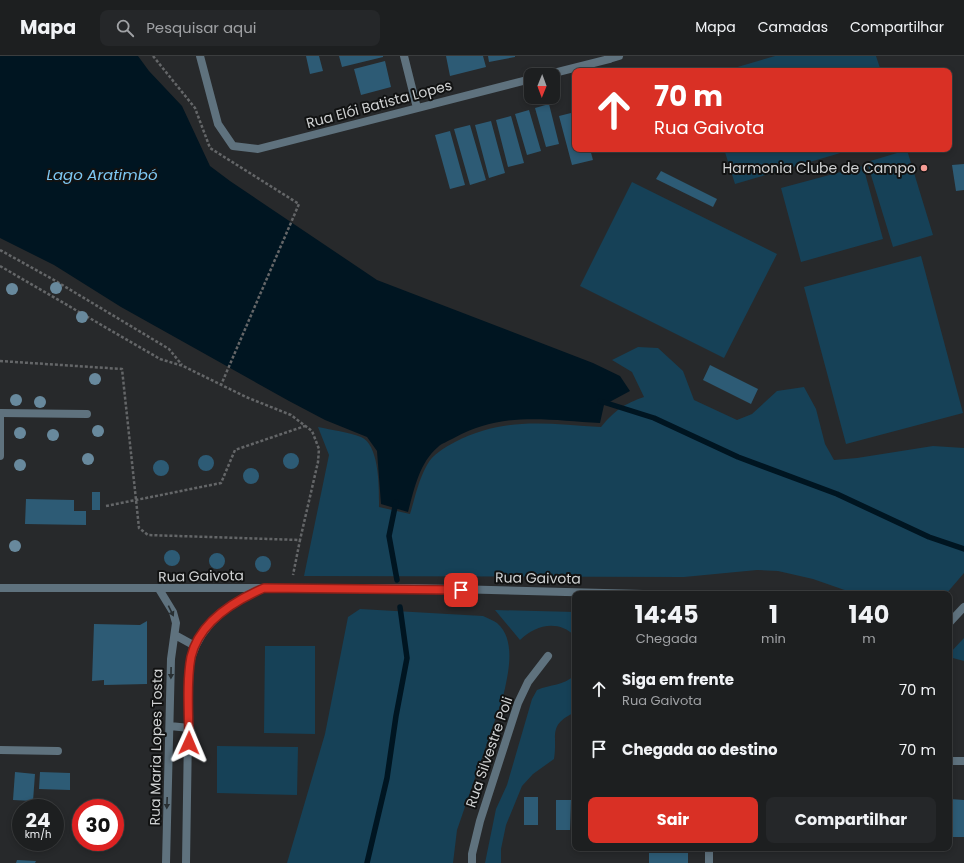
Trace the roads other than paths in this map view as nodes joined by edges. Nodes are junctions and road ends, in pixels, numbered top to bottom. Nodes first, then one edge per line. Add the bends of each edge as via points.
1 (200, 56) edge
2 (404, 56) edge
3 (619, 56) edge
4 (609, 58) edge
5 (560, 71) edge
6 (524, 81) edge
7 (417, 108) junction
8 (0, 413) edge
9 (86, 414) dead end
10 (0, 456) edge
11 (0, 588) edge
12 (264, 588) junction
13 (159, 589) junction
14 (572, 593) edge
15 (964, 607) edge
16 (952, 620) edge
17 (175, 635) junction
18 (195, 646) junction
19 (548, 656) dead end
20 (170, 726) junction
21 (189, 728) junction
22 (0, 750) edge
23 (58, 751) dead end
24 (952, 761) edge
25 (964, 761) edge
26 (709, 851) edge
27 (166, 863) edge
28 (186, 863) edge
29 (472, 863) edge
30 (709, 863) edge

1 - 7 street, Rua Elói Batista Lopes via 218,124 232,146 258,149
2 - 7 street
3 - 4 street
4 - 5 street
6 - 7 street, Rua Elói Batista Lopes
8 - 9 street
8 - 10 street
11 - 13 street, Rua Gaivota
12 - 13 street, Rua Gaivota
12 - 14 street, Rua Gaivota
12 - 18 street via 243,597 222,611
13 -> 17 street, Rua Maria Lopes Tosta via 173,612 176,623
15 - 16 street
17 - 18 street
17 -> 20 street, Rua Maria Lopes Tosta via 171,660
18 - 21 street via 189,668
19 - 29 street, Rua Silvestre Poli via 528,682 518,703 480,821
20 - 21 street
20 -> 27 street, Rua Maria Lopes Tosta
21 - 28 street
22 - 23 street
24 - 25 street
26 - 30 street

